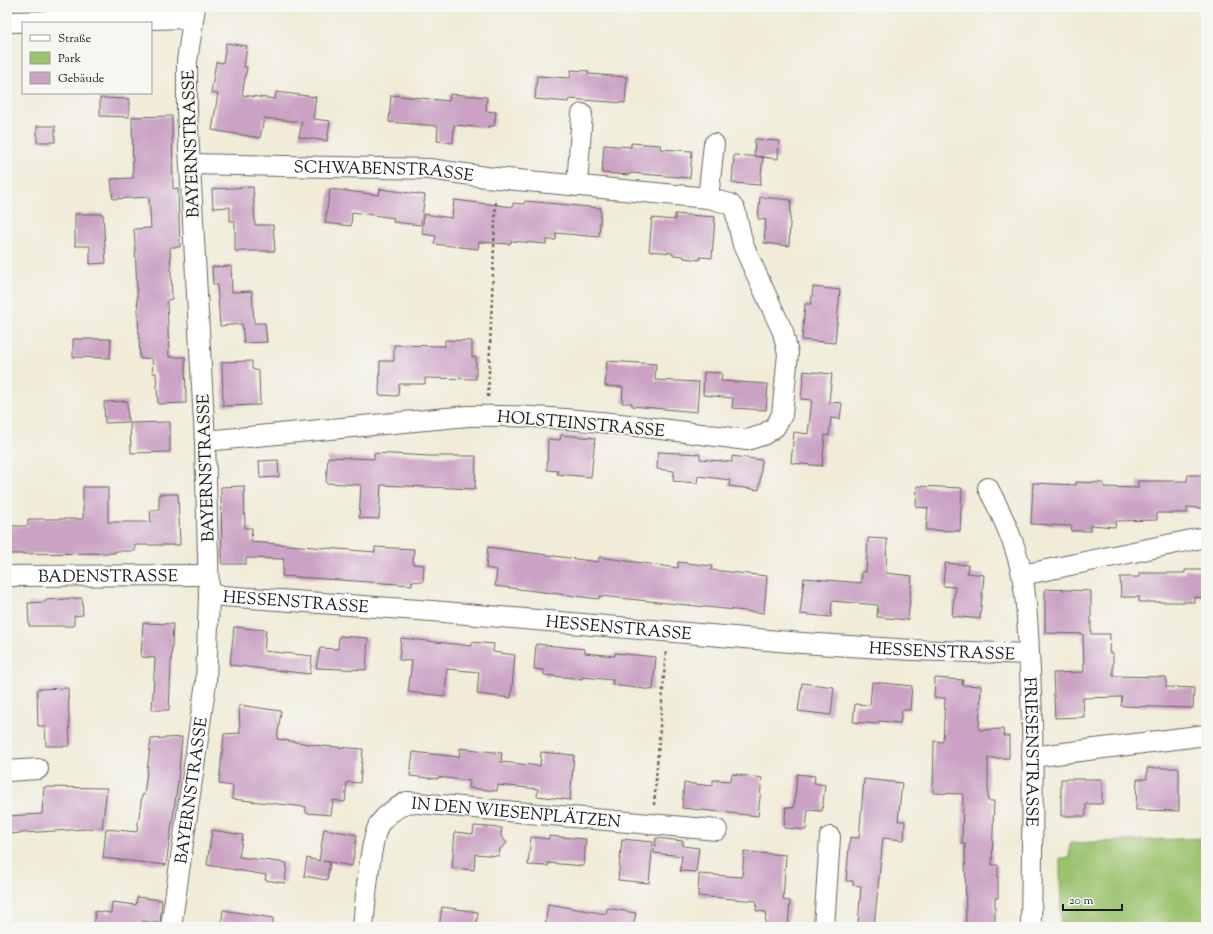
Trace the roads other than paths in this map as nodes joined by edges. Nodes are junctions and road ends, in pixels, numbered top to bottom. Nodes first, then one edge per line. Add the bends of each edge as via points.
1 (194, 12) edge
2 (7, 22) edge
3 (582, 114) dead end
4 (714, 144) dead end
5 (190, 164) junction
6 (577, 186) junction
7 (708, 198) junction
8 (749, 259) joint
9 (205, 441) junction
10 (988, 488) dead end
11 (1206, 537) edge
12 (208, 575) junction
13 (1022, 575) junction
14 (7, 576) edge
15 (209, 595) junction
16 (1029, 654) junction
17 (1206, 735) edge
18 (1032, 757) junction
19 (38, 769) dead end
20 (7, 772) edge
21 (717, 830) dead end
22 (830, 837) dead end
23 (171, 927) edge
24 (363, 927) edge
25 (824, 927) edge
26 (1032, 927) edge

1 - 2 street
1 - 5 street, BAYERNSTRASSE via 187,61
3 - 6 street
4 - 7 street
5 - 6 street, SCHWABENSTRASSE via 430,169
5 - 9 street, BAYERNSTRASSE
6 - 7 street, SCHWABENSTRASSE
7 - 8 street, SCHWABENSTRASSE via 730,204 735,210
8 - 9 street, HOLSTEINSTRASSE via 783,332 788,354 782,415 775,427 763,435 747,440 608,422 487,415
9 - 12 street, BAYERNSTRASSE
10 - 13 street, FRIESENSTRASSE via 1002,514
11 - 13 street
12 - 14 street, BADENSTRASSE
12 - 15 street, BAYERNSTRASSE
13 - 16 street, FRIESENSTRASSE
15 - 16 street, HESSENSTRASSE via 432,611 802,643
15 - 23 street, BAYERNSTRASSE via 206,682
16 - 18 street, FRIESENSTRASSE
17 - 18 street
18 - 26 street, FRIESENSTRASSE
19 - 20 street
21 - 24 street, IN DEN WIESENPLÄTZEN via 407,802 392,810 379,824 374,840
22 - 25 street

